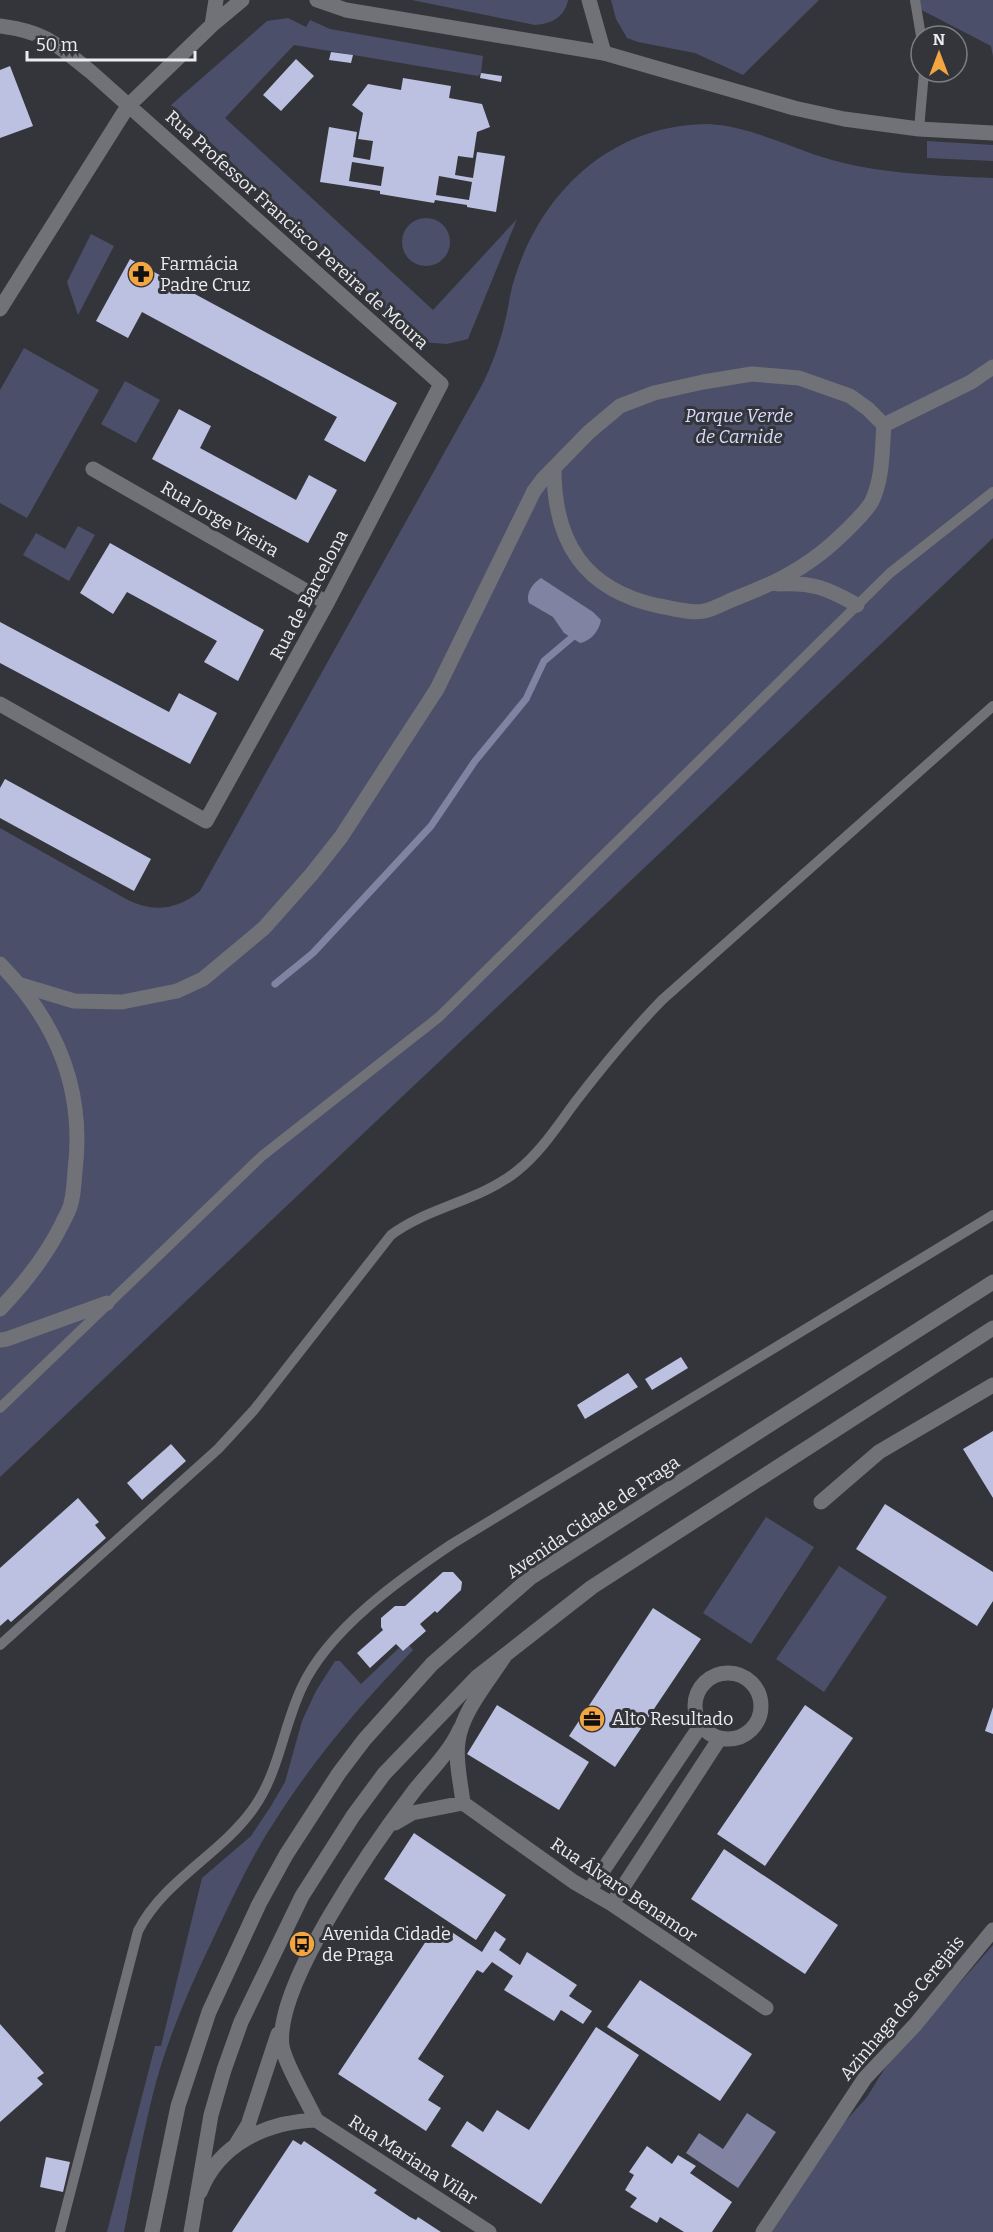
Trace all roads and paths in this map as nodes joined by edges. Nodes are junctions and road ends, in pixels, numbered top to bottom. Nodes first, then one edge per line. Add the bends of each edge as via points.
1 (216, 0) edge
2 (242, 0) edge
3 (317, 0) edge
4 (589, 0) edge
5 (915, 0) edge
6 (919, 24) edge
7 (212, 25) junction
8 (0, 26) edge
9 (604, 53) junction
10 (923, 84) edge
11 (128, 106) junction
12 (919, 129) junction
13 (993, 133) edge
14 (0, 309) edge
15 (993, 367) edge
16 (441, 384) joint
17 (884, 425) junction
18 (554, 468) junction
19 (93, 469) dead end
20 (993, 492) edge
21 (772, 584) junction
22 (327, 603) junction
23 (857, 605) junction
24 (0, 704) edge
25 (993, 706) edge
26 (0, 964) edge
27 (21, 985) junction
28 (993, 1215) edge
29 (993, 1281) edge
30 (107, 1303) junction
31 (0, 1309) edge
32 (993, 1328) edge
33 (0, 1340) edge
34 (993, 1386) edge
35 (0, 1408) edge
36 (821, 1502) dead end
37 (0, 1645) edge
38 (506, 1655) junction
39 (701, 1725) junction
40 (460, 1729) junction
41 (720, 1738) junction
42 (463, 1803) junction
43 (387, 1828) junction
44 (589, 1891) junction
45 (612, 1904) junction
46 (993, 1930) edge
47 (766, 2008) dead end
48 (282, 2024) junction
49 (316, 2120) junction
50 (237, 2143) junction
51 (198, 2195) junction
52 (60, 2232) edge
53 (152, 2232) edge
54 (191, 2232) edge
55 (489, 2232) edge
56 (764, 2232) edge

1 - 7 street
2 - 7 street
3 - 9 street via 346,10
4 - 9 street
5 - 6 lane
7 - 11 street
8 - 11 street, Rua Professor Francisco Pereira de Moura via 25,29 51,40
9 - 12 street via 794,108
10 - 12 lane
11 - 14 street
11 - 16 street, Rua Professor Francisco Pereira de Moura
12 - 13 street
15 - 17 street
16 - 22 street, Rua de Barcelona
17 - 18 street via 850,396 799,378 752,374 654,393 620,406
17 - 21 street via 881,469 872,501 836,542 799,570
18 - 21 street via 557,513 570,549 589,570 624,594 656,605 703,611
18 - 27 street via 534,491 436,689 399,749 341,837 264,928 203,979 177,990 122,1002 74,1001
19 - 22 street, Rua Jorge Vieira
20 - 23 lane via 890,573
21 - 23 street via 811,585 831,590
22 - 24 street, Rua de Barcelona via 206,822
23 - 30 lane via 439,1017 262,1156
25 - 37 lane via 662,1000 517,1172 391,1235 254,1410 218,1449
26 - 27 street
27 - 31 street via 49,1026 66,1066 76,1104 78,1150 71,1203 50,1249
28 - 52 lane via 452,1544 380,1597 341,1633 302,1686 270,1779 252,1810 160,1898 138,1931
29 - 53 street, Avenida Cidade de Praga via 531,1578 432,1664 364,1740 286,1855 209,2012 178,2106
30 - 33 street
30 - 35 lane
32 - 38 street via 592,1587
34 - 36 street via 879,1452
38 - 40 street
38 - 51 street via 477,1677 384,1774 352,1816 302,1896 241,2022 224,2070 211,2115
39 - 41 street
39 - 41 street via 695,1704 704,1683 724,1672 746,1678 760,1696 759,1719 743,1735
39 - 44 street
40 - 42 street via 457,1750
40 - 43 street via 446,1754
41 - 45 street
42 - 43 street via 412,1813
42 - 44 street, Rua Álvaro Benamor
43 - 48 street via 332,1913 304,1966
44 - 45 street, Rua Álvaro Benamor
45 - 47 street, Rua Álvaro Benamor
46 - 56 street, Azinhaga dos Cerejais via 915,2025 865,2078
48 - 49 street via 282,2047
48 - 50 street via 248,2125
49 - 50 street via 271,2127
49 - 55 street, Rua Mariana Vilar
50 - 51 street via 211,2169
51 - 54 street

